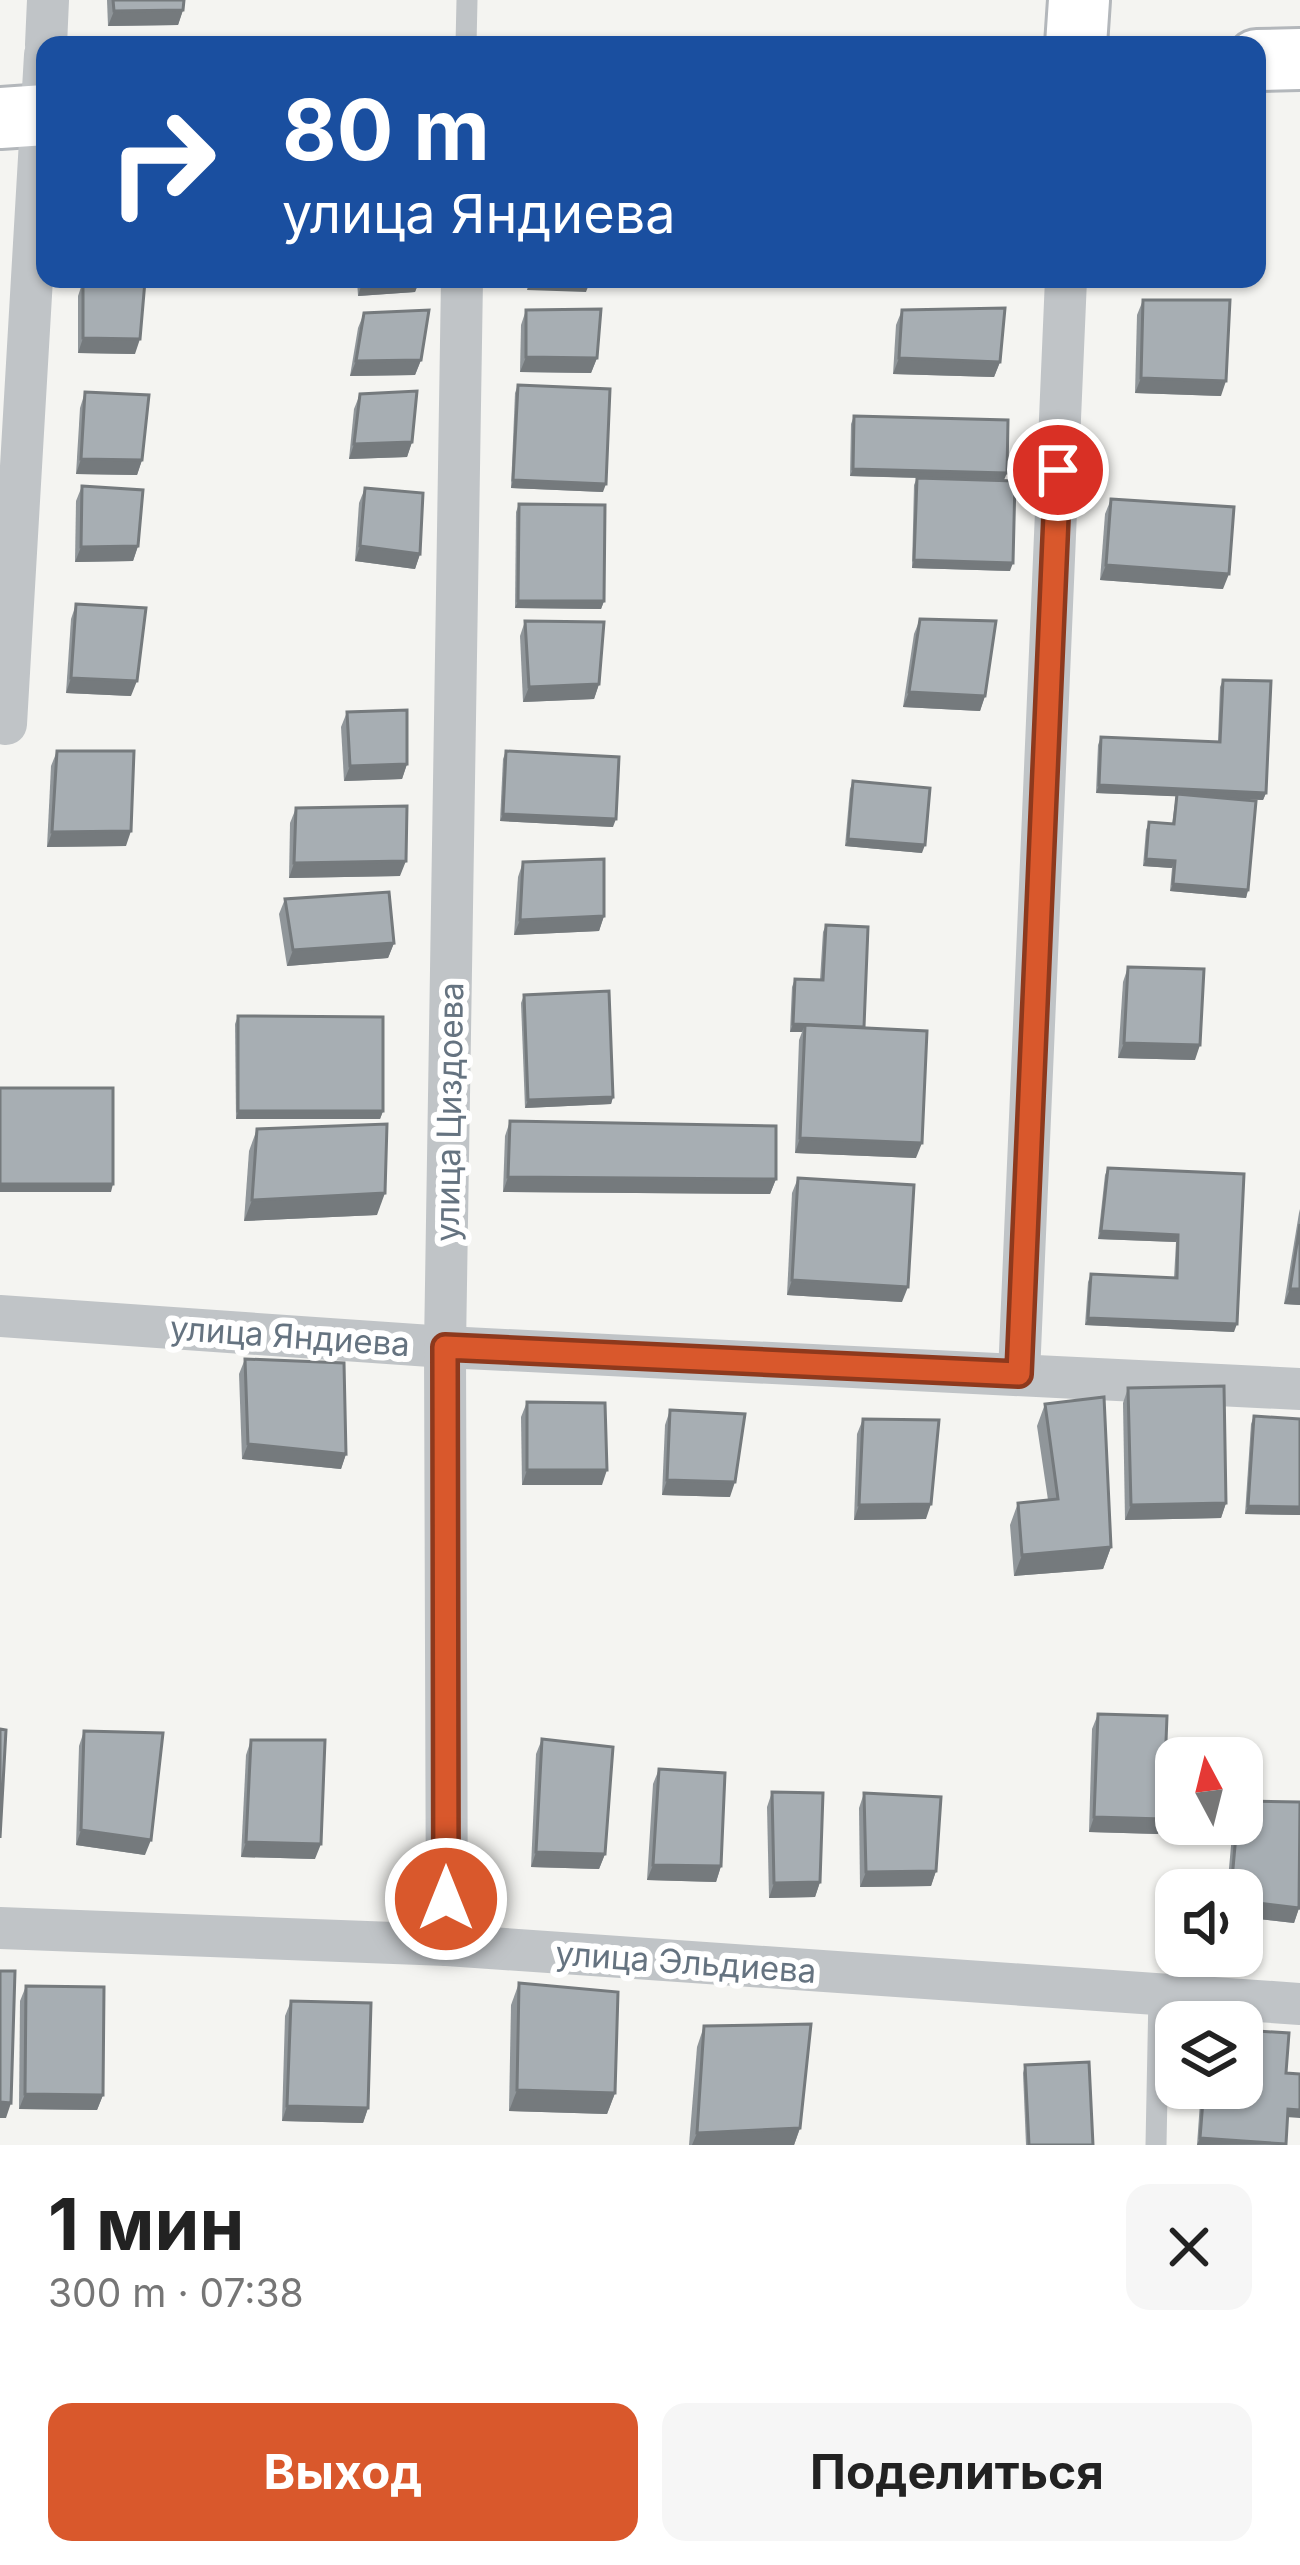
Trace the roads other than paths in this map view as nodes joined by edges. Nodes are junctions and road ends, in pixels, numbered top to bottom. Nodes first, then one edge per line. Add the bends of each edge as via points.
1 (48, 0) edge
2 (467, 0) edge
3 (1079, 0) edge
4 (46, 36) edge
5 (466, 36) edge
6 (1077, 36) edge
7 (1300, 59) edge
8 (1266, 60) edge
9 (29, 116) edge
10 (462, 288) edge
11 (1066, 288) edge
12 (6, 724) dead end
13 (0, 1316) edge
14 (445, 1347) junction
15 (1019, 1374) junction
16 (1300, 1389) edge
17 (0, 1928) edge
18 (447, 1945) junction
19 (1159, 1994) junction
20 (1300, 2004) edge
21 (1156, 2145) edge

1 - 4 street
2 - 5 lane
3 - 6 street
7 - 8 street
9 - 12 street
10 - 14 street, улица Циздоева
11 - 15 street
13 - 14 street, улица Яндиева
14 - 15 street, улица Яндиева
14 - 18 street, улица Циздоева
15 - 16 street, улица Яндиева
17 - 18 street, улица Эльдиева
18 - 19 street, улица Эльдиева
19 - 20 street, улица Эльдиева
19 - 21 lane

